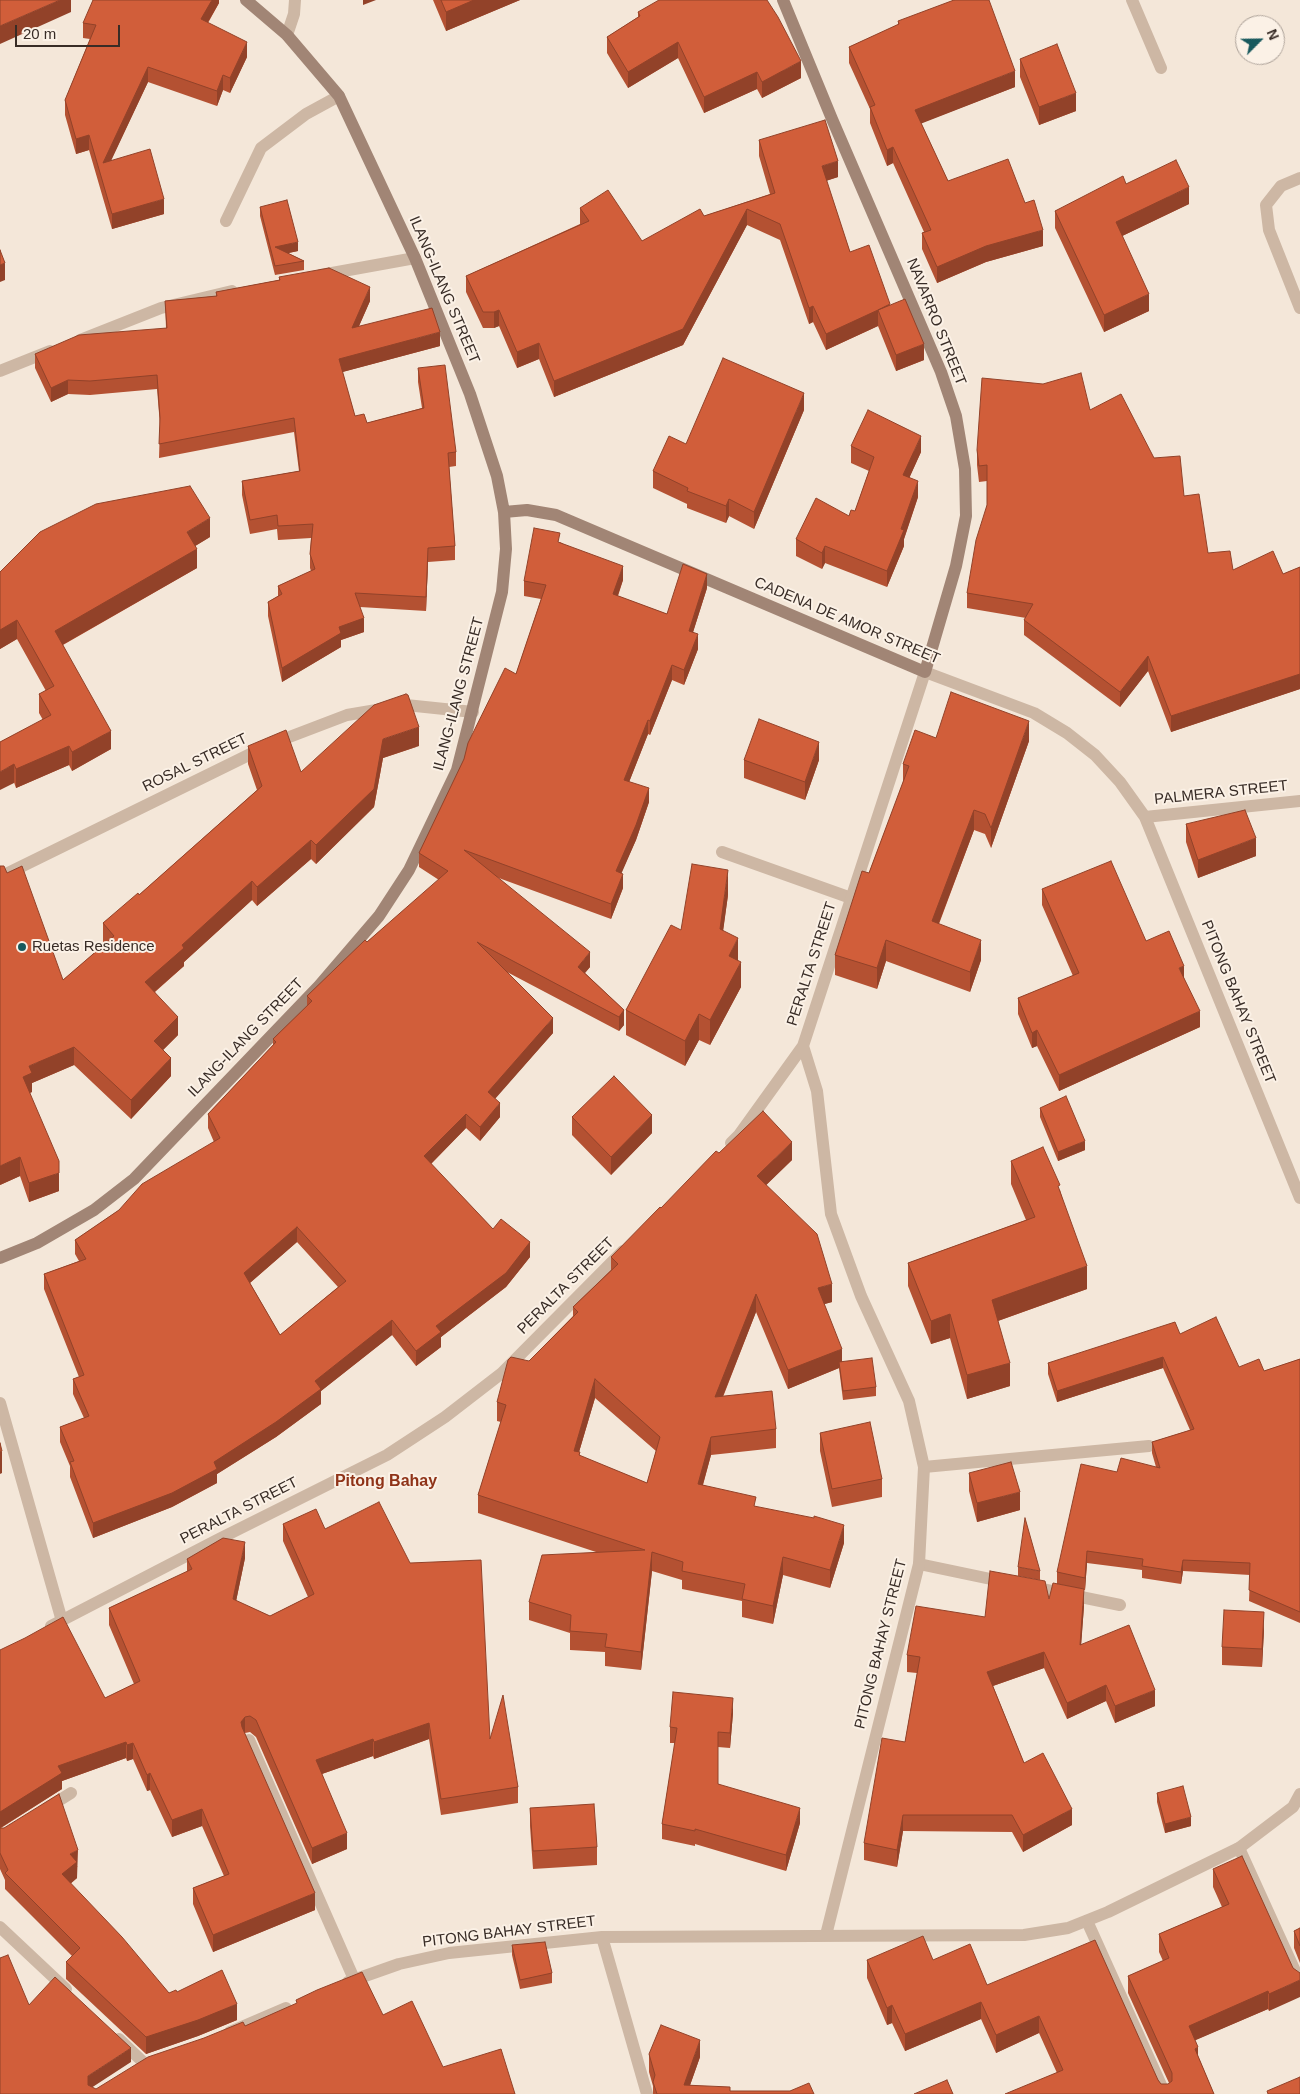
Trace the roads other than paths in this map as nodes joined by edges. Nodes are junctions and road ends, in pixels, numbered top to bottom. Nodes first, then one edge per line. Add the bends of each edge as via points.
1 (246, 0) edge
2 (295, 0) edge
3 (783, 0) edge
4 (1132, 0) edge
5 (287, 35) junction
6 (1161, 68) dead end
7 (339, 96) junction
8 (1300, 178) edge
9 (226, 221) dead end
10 (414, 258) junction
11 (311, 277) edge
12 (245, 289) edge
13 (1300, 308) edge
14 (0, 371) edge
15 (504, 512) junction
16 (925, 672) junction
17 (474, 712) junction
18 (1300, 801) edge
19 (1145, 817) junction
20 (722, 852) dead end
21 (0, 877) edge
22 (851, 898) junction
23 (803, 1046) junction
24 (725, 1149) edge
25 (1300, 1198) edge
26 (636, 1239) edge
27 (0, 1258) edge
28 (0, 1403) edge
29 (1149, 1446) dead end
30 (924, 1467) junction
31 (919, 1564) junction
32 (1120, 1605) dead end
33 (62, 1621) junction
34 (39, 1633) edge
35 (249, 1740) edge
36 (71, 1793) dead end
37 (1300, 1794) edge
38 (39, 1813) edge
39 (1239, 1848) junction
40 (1086, 1921) junction
41 (0, 1927) edge
42 (826, 1935) junction
43 (602, 1937) junction
44 (354, 1979) junction
45 (1300, 1982) edge
46 (337, 1986) edge
47 (72, 1995) edge
48 (294, 2005) edge
49 (108, 2029) edge
50 (218, 2037) edge
51 (145, 2064) edge
52 (647, 2094) edge
53 (1165, 2094) edge

1 - 5 street, ILANG-ILANG STREET
2 - 5 street
3 - 16 street, NAVARRO STREET via 942,372 956,416 965,469 966,516 956,566
4 - 6 street
5 - 7 street, ILANG-ILANG STREET
7 - 9 street via 306,114 261,148
7 - 10 street, ILANG-ILANG STREET
8 - 13 street via 1281,186 1266,205 1269,230
10 - 11 street
10 - 15 street, ILANG-ILANG STREET via 486,437 498,476
12 - 14 street via 161,308
15 - 16 street, CADENA DE AMOR STREET via 527,510 556,515
15 - 17 street, ILANG-ILANG STREET via 506,549 502,592
16 - 19 street, CADENA DE AMOR STREET via 1034,713 1067,733 1095,754
16 - 22 street, PERALTA STREET
17 - 21 street, ROSAL STREET via 406,705 347,716 271,744
17 - 27 street, ILANG-ILANG STREET via 457,770 409,870 373,923 319,986 134,1179 94,1210 37,1243
18 - 19 street, PALMERA STREET
19 - 25 street, PITONG BAHAY STREET
20 - 22 street
22 - 23 street, PERALTA STREET
23 - 24 street, PERALTA STREET via 739,1136
23 - 30 street, PITONG BAHAY STREET via 817,1090 831,1214 861,1296 909,1401
26 - 33 street, PERALTA STREET via 502,1373 445,1417 387,1455
28 - 33 street
29 - 30 street
30 - 31 street, PITONG BAHAY STREET
31 - 32 street
31 - 42 street, PITONG BAHAY STREET
33 - 34 street, PERALTA STREET
35 - 44 street
36 - 38 street
37 - 39 street, PITONG BAHAY STREET via 1292,1807
39 - 40 street, PITONG BAHAY STREET
39 - 45 street
40 - 42 street, PITONG BAHAY STREET via 1068,1928 1024,1935
40 - 53 street
41 - 47 street
42 - 43 street, PITONG BAHAY STREET
43 - 44 street, PITONG BAHAY STREET via 449,1953 399,1964
43 - 52 street
44 - 46 street, PITONG BAHAY STREET
48 - 50 street
49 - 51 street

